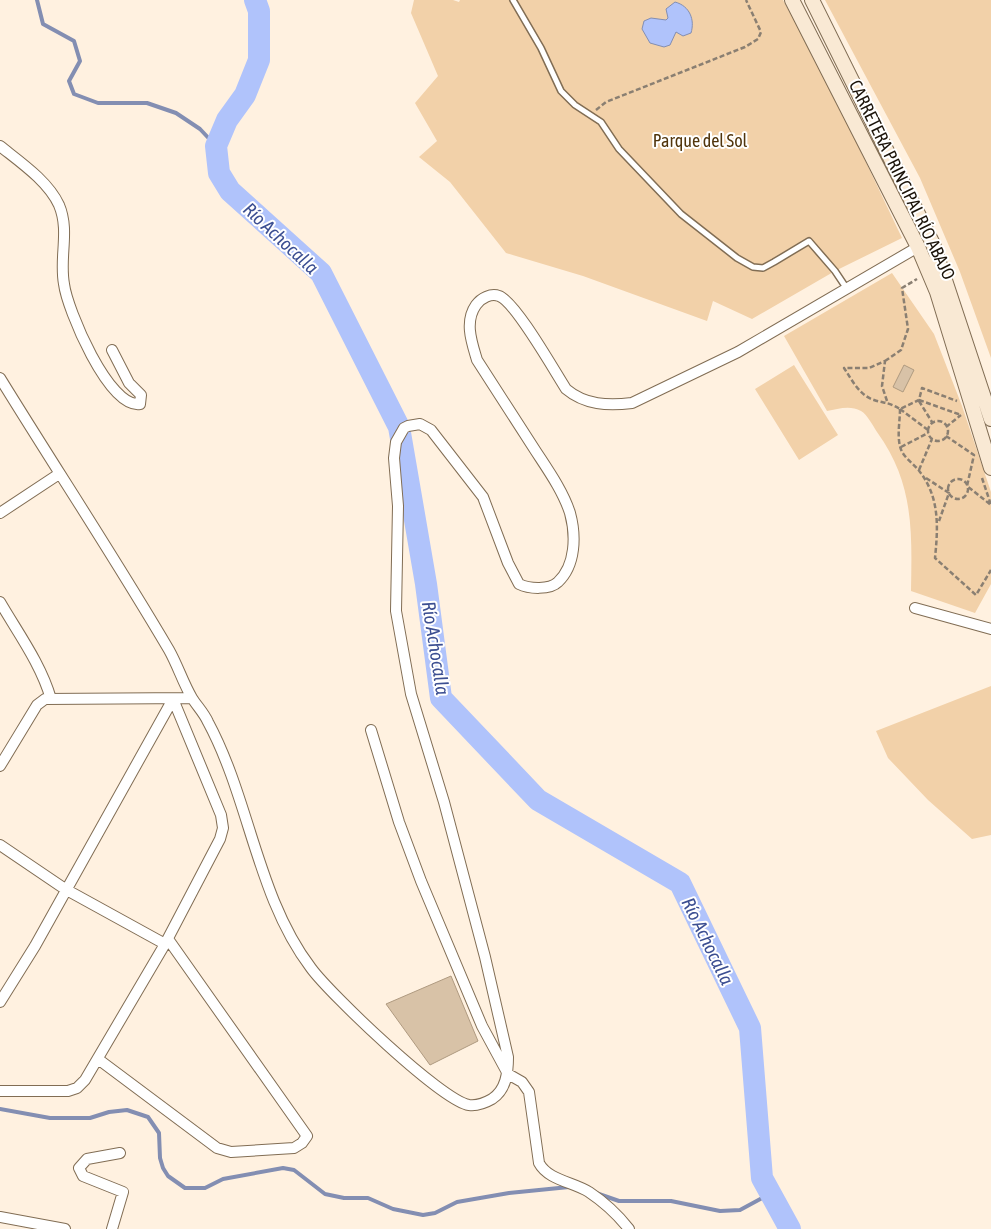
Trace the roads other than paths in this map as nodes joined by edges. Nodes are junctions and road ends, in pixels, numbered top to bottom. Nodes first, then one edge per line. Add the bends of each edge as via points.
1 (512, 0) edge
2 (792, 0) edge
3 (812, 0) edge
4 (0, 146) edge
5 (933, 244) junction
6 (918, 247) junction
7 (847, 289) junction
8 (112, 350) dead end
9 (0, 378) edge
10 (991, 419) edge
11 (985, 470) edge
12 (59, 474) junction
13 (0, 513) edge
14 (0, 602) edge
15 (915, 608) dead end
16 (991, 629) edge
17 (192, 698) junction
18 (51, 699) junction
19 (173, 699) junction
20 (371, 730) dead end
21 (0, 766) edge
22 (0, 845) edge
23 (65, 889) junction
24 (166, 941) junction
25 (0, 1002) edge
26 (98, 1059) junction
27 (508, 1074) junction
28 (0, 1091) edge
29 (120, 1153) dead end
30 (0, 1217) edge
31 (65, 1229) edge
32 (112, 1229) edge
33 (629, 1229) edge

1 - 7 lane via 541,48 561,91 601,122 619,149 681,214 753,267 763,268 809,241
2 - 6 main road, CARRETERA PRINCIPAL RÍO ABAJO
3 - 5 main road, CARRETERA PRINCIPAL RÍO ABAJO
4 - 8 street via 48,187 58,203 65,221 63,282 70,312 111,386 129,403 140,404 141,396 129,382
5 - 6 main road
5 - 10 main road, CARRETERA PRINCIPAL RÍO ABAJO
6 - 7 street
6 - 11 main road, CARRETERA PRINCIPAL RÍO ABAJO via 948,326
7 - 27 street via 738,352 632,403 618,405 589,402 574,396 504,298 491,295 478,302 470,324 477,360 556,484 570,514 572,559 557,584 549,587 532,588 519,584 483,497 439,437 427,426 413,424 404,428 396,442 396,611 411,694 486,957 505,1042
9 - 12 street
12 - 13 street
12 - 17 street via 171,653
14 - 18 street via 42,675
15 - 16 street
17 - 19 street
17 - 27 street via 229,765 289,935 312,969 404,1059 452,1098 468,1105 485,1104 499,1095
18 - 19 street
18 - 21 street via 37,705
19 - 23 street
19 - 24 street via 210,786 223,828
20 - 27 street via 420,881 482,1026
22 - 23 street
23 - 24 street
23 - 25 street
24 - 26 street
24 - 26 street via 306,1136 302,1144 294,1148 231,1152 217,1148
26 - 28 street via 85,1080 68,1091
27 - 33 street via 522,1082 529,1092 543,1172 588,1192 612,1209
29 - 32 street via 87,1159 79,1168 83,1176 123,1192
30 - 31 street

